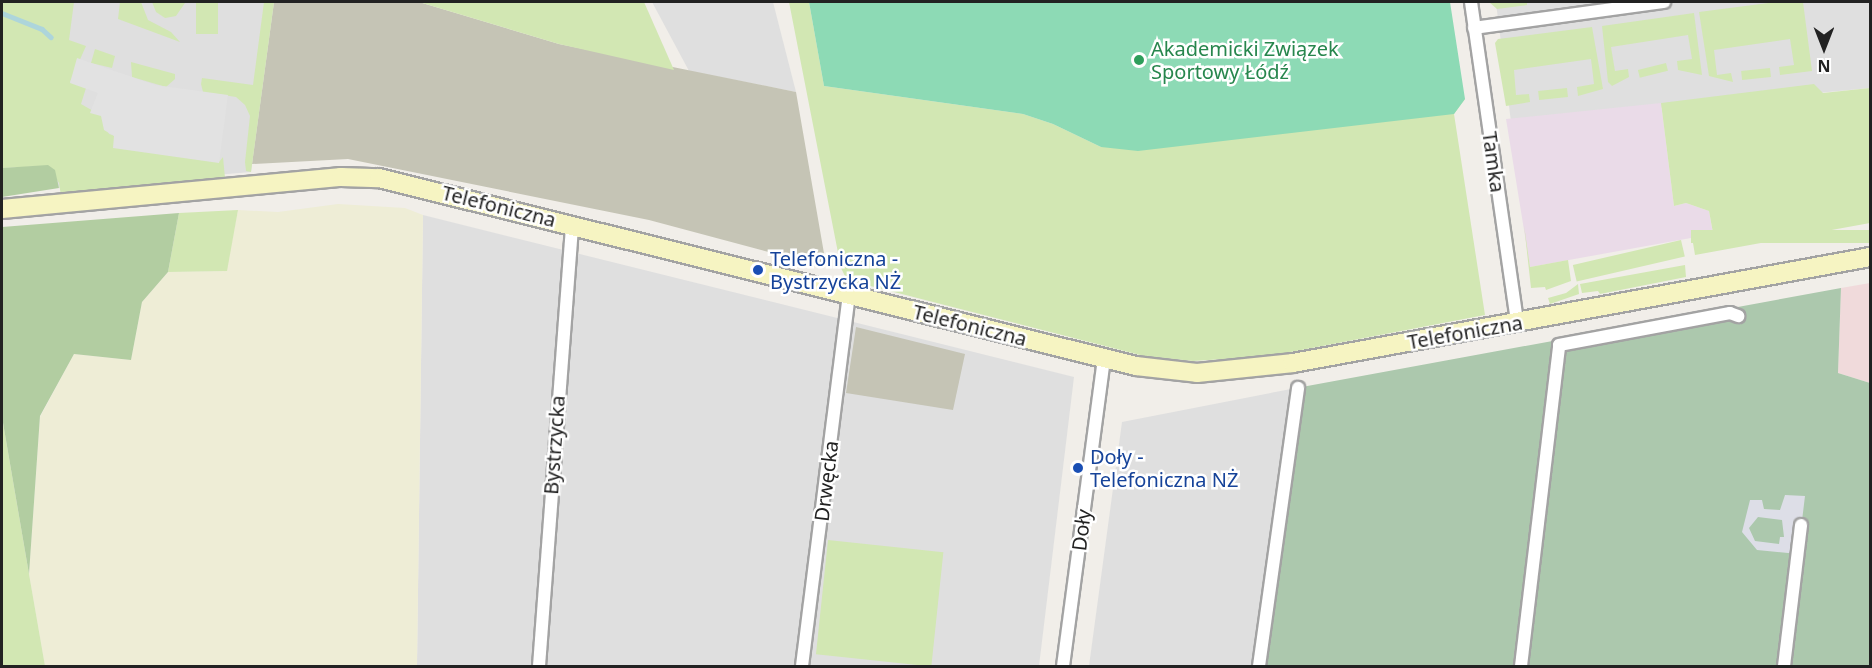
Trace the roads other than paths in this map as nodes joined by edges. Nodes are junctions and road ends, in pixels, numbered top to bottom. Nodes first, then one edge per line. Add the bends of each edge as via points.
1 (1471, 2) edge
2 (1664, 2) edge
3 (1474, 28) junction
4 (2, 208) edge
5 (572, 224) junction
6 (1870, 257) edge
7 (849, 295) junction
8 (1738, 316) dead end
9 (1517, 323) junction
10 (1104, 358) junction
11 (1298, 388) dead end
12 (1801, 525) dead end
13 (539, 666) edge
14 (802, 666) edge
15 (1063, 666) edge
16 (1259, 666) edge
17 (1521, 666) edge
18 (1784, 666) edge

1 - 3 street, Tamka
2 - 3 street
3 - 9 street, Tamka
4 - 5 street, Telefoniczna via 365,177 395,180
5 - 7 street, Telefoniczna
5 - 13 street, Bystrzycka
6 - 9 street, Telefoniczna
7 - 10 street, Telefoniczna
7 - 14 street, Drwęcka
8 - 17 street via 1730,313 1559,345
9 - 10 street, Telefoniczna via 1253,370 1183,372
10 - 15 street, Doły
11 - 16 street
12 - 18 street

